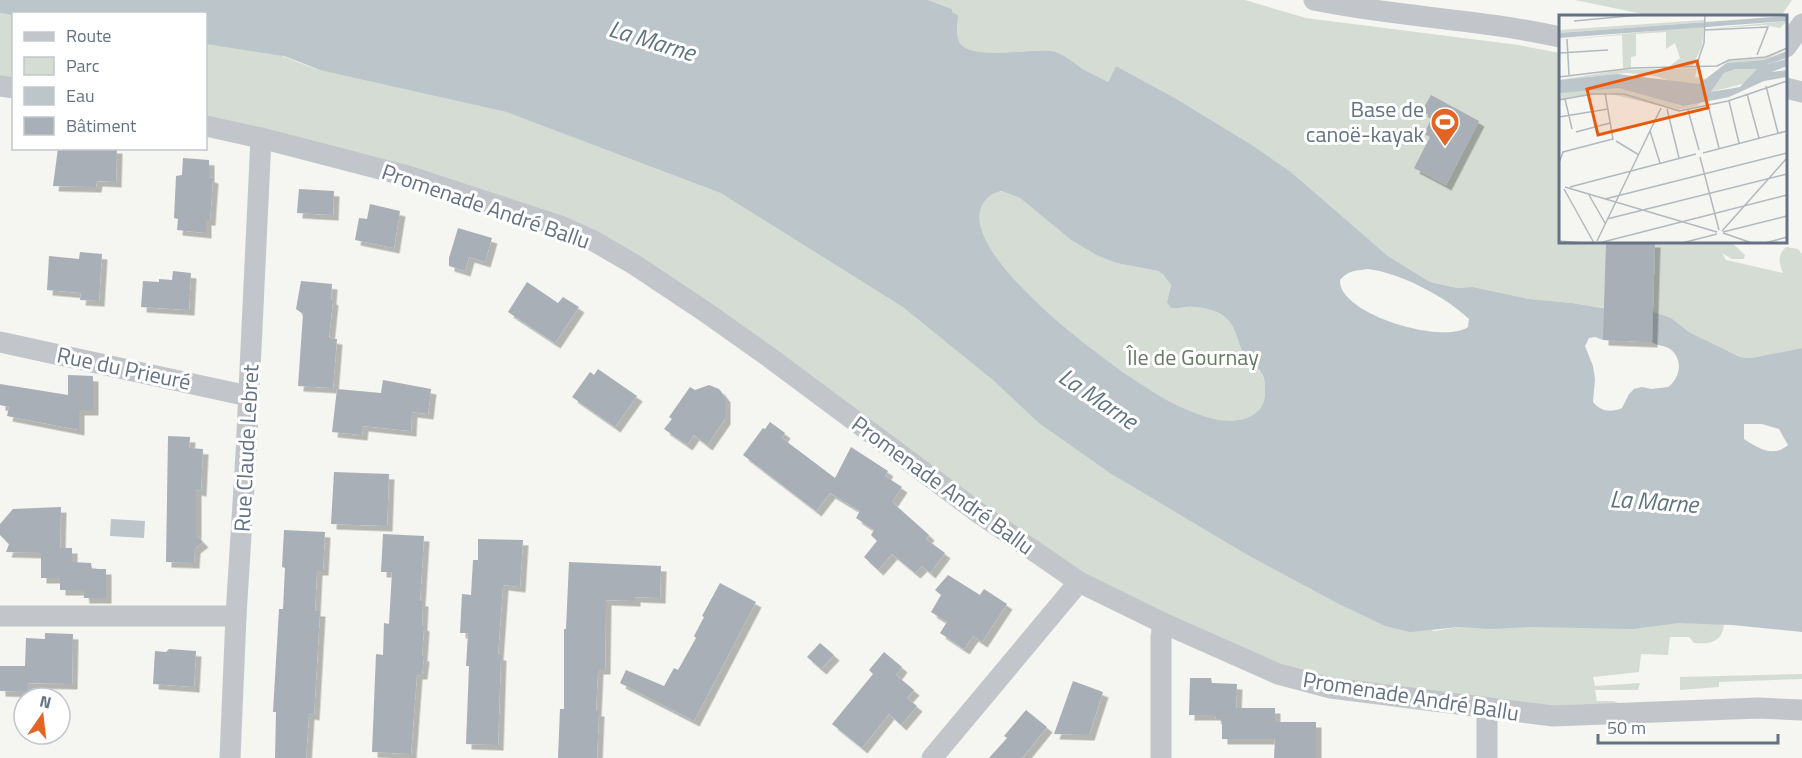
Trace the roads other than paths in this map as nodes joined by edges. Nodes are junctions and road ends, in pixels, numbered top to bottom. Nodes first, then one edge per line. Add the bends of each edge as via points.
1 (1314, 0) edge
2 (1368, 5) edge
3 (1802, 24) edge
4 (1559, 37) edge
5 (1787, 45) edge
6 (1787, 88) edge
7 (1802, 92) edge
8 (207, 126) edge
9 (261, 138) junction
10 (0, 342) edge
11 (248, 396) junction
12 (1079, 582) junction
13 (236, 615) junction
14 (0, 616) edge
15 (1163, 623) junction
16 (1487, 709) junction
17 (1802, 710) edge
18 (230, 758) edge
19 (932, 758) edge
20 (1161, 758) edge
21 (1487, 758) edge

1 - 2 street
2 - 4 street
3 - 5 street
6 - 7 street
8 - 9 street, Promenade André Ballu
9 - 11 street, Rue Claude Lebret
9 - 12 street, Promenade André Ballu via 411,177 592,240 704,311
10 - 11 street, Rue du Prieuré
11 - 13 street, Rue Claude Lebret
12 - 15 street, Promenade André Ballu
12 - 19 street
13 - 14 street
13 - 18 street, Rue Claude Lebret
15 - 16 street, Promenade André Ballu via 1307,683
15 - 20 street
16 - 17 street, Promenade André Ballu via 1553,716
16 - 21 street

